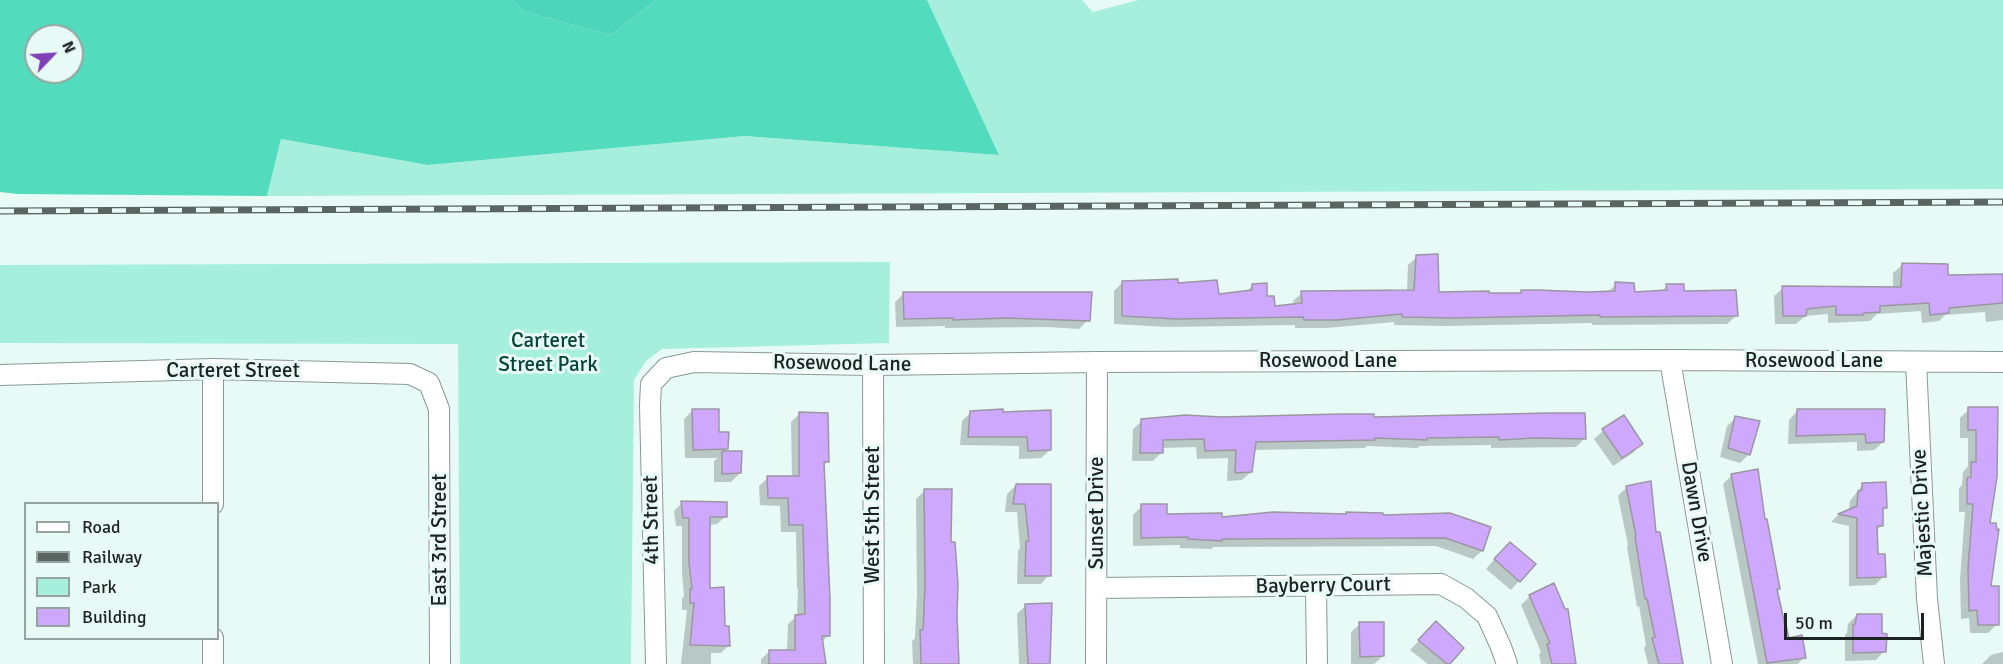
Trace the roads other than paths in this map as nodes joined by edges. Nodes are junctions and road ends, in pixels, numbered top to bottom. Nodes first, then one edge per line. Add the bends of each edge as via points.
1 (1670, 360) junction
2 (1097, 362) junction
3 (1916, 362) junction
4 (2003, 362) edge
5 (873, 365) junction
6 (213, 369) junction
7 (0, 375) edge
8 (657, 377) joint
9 (439, 416) joint
10 (213, 502) edge
11 (1316, 586) junction
12 (1096, 588) junction
13 (213, 640) edge
14 (213, 664) edge
15 (440, 664) edge
16 (656, 664) edge
17 (874, 664) edge
18 (1096, 664) edge
19 (1317, 664) edge
20 (1506, 664) edge
21 (1722, 664) edge
22 (1934, 664) edge

1 - 2 street, Rosewood Lane
1 - 3 street, Rosewood Lane
1 - 21 street, Dawn Drive
2 - 5 street, Rosewood Lane
2 - 12 street, Sunset Drive
3 - 4 street, Rosewood Lane
3 - 22 street, Majestic Drive via 1927,599
5 - 8 street, Rosewood Lane via 694,362 666,368
5 - 17 street, West 5th Street
6 - 7 street, Carteret Street
6 - 9 street, Carteret Street via 410,374 429,383
6 - 10 street
8 - 16 street, 4th Street via 651,384 650,405
9 - 15 street, East 3rd Street
11 - 12 street, Bayberry Court
11 - 19 street
11 - 20 street, Bayberry Court via 1441,584 1487,616
12 - 18 street, Sunset Drive
13 - 14 street

